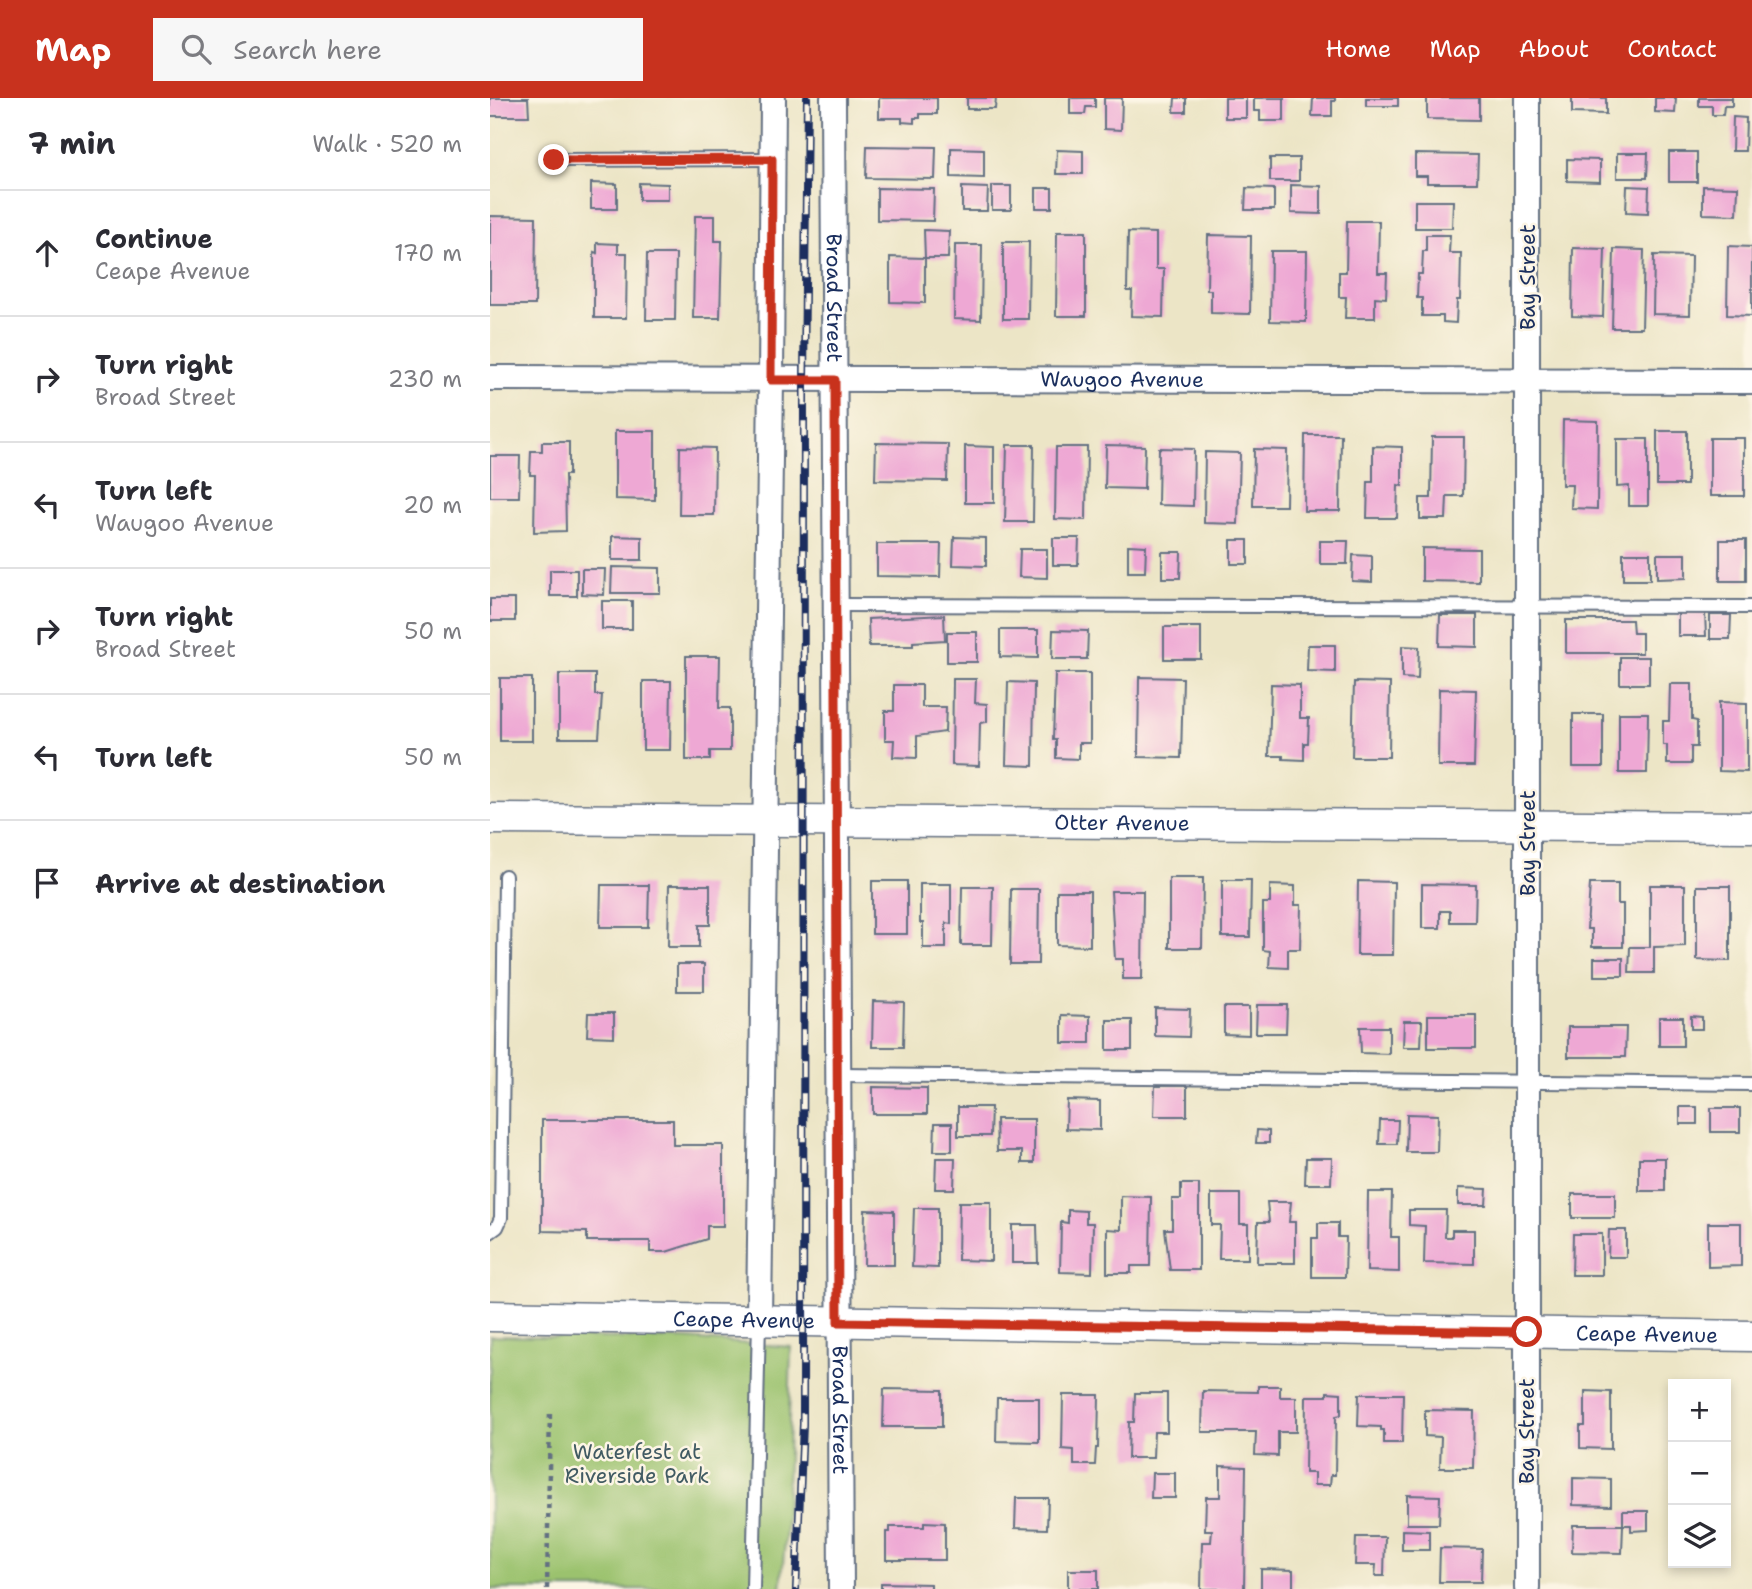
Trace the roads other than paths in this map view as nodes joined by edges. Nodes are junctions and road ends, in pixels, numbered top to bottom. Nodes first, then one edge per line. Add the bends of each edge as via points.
1 (772, 98) edge
2 (833, 98) edge
3 (1527, 98) edge
4 (772, 159) junction
5 (554, 160) dead end
6 (490, 377) edge
7 (771, 380) junction
8 (835, 380) junction
9 (1529, 380) junction
10 (1752, 381) edge
11 (836, 605) junction
12 (1528, 605) junction
13 (1752, 607) edge
14 (490, 819) edge
15 (766, 820) junction
16 (836, 821) junction
17 (1528, 826) junction
18 (1752, 827) edge
19 (505, 876) dead end
20 (497, 1047) edge
21 (837, 1075) junction
22 (1528, 1082) junction
23 (1752, 1084) edge
24 (490, 1232) edge
25 (490, 1316) edge
26 (759, 1319) junction
27 (838, 1322) junction
28 (1527, 1332) junction
29 (1752, 1336) edge
30 (753, 1589) edge
31 (841, 1589) edge
32 (1527, 1589) edge

1 - 4 street
2 - 8 street, Broad Street
3 - 9 street, Bay Street
4 - 5 lane
4 - 7 street
6 - 7 street, Waugoo Avenue
7 - 8 street, Waugoo Avenue
7 - 15 street
8 - 9 street, Waugoo Avenue
8 - 11 street, Broad Street
9 - 10 street, Waugoo Avenue
9 - 12 street, Bay Street
11 - 12 lane
11 - 16 street, Broad Street
12 - 13 lane
12 - 17 street, Bay Street
14 - 15 street, Otter Avenue
15 - 16 street, Otter Avenue
15 - 26 street
16 - 17 street, Otter Avenue
16 - 21 street, Broad Street
17 - 18 street, Otter Avenue
17 - 22 street, Bay Street
19 - 20 lane
20 - 24 lane via 501,1218
21 - 22 lane
21 - 27 street, Broad Street
22 - 23 lane
22 - 28 street, Bay Street
25 - 26 street, Ceape Avenue
26 - 27 street, Ceape Avenue
26 - 30 lane
27 - 28 street, Ceape Avenue
27 - 31 street, Broad Street
28 - 29 street, Ceape Avenue
28 - 32 street, Bay Street

